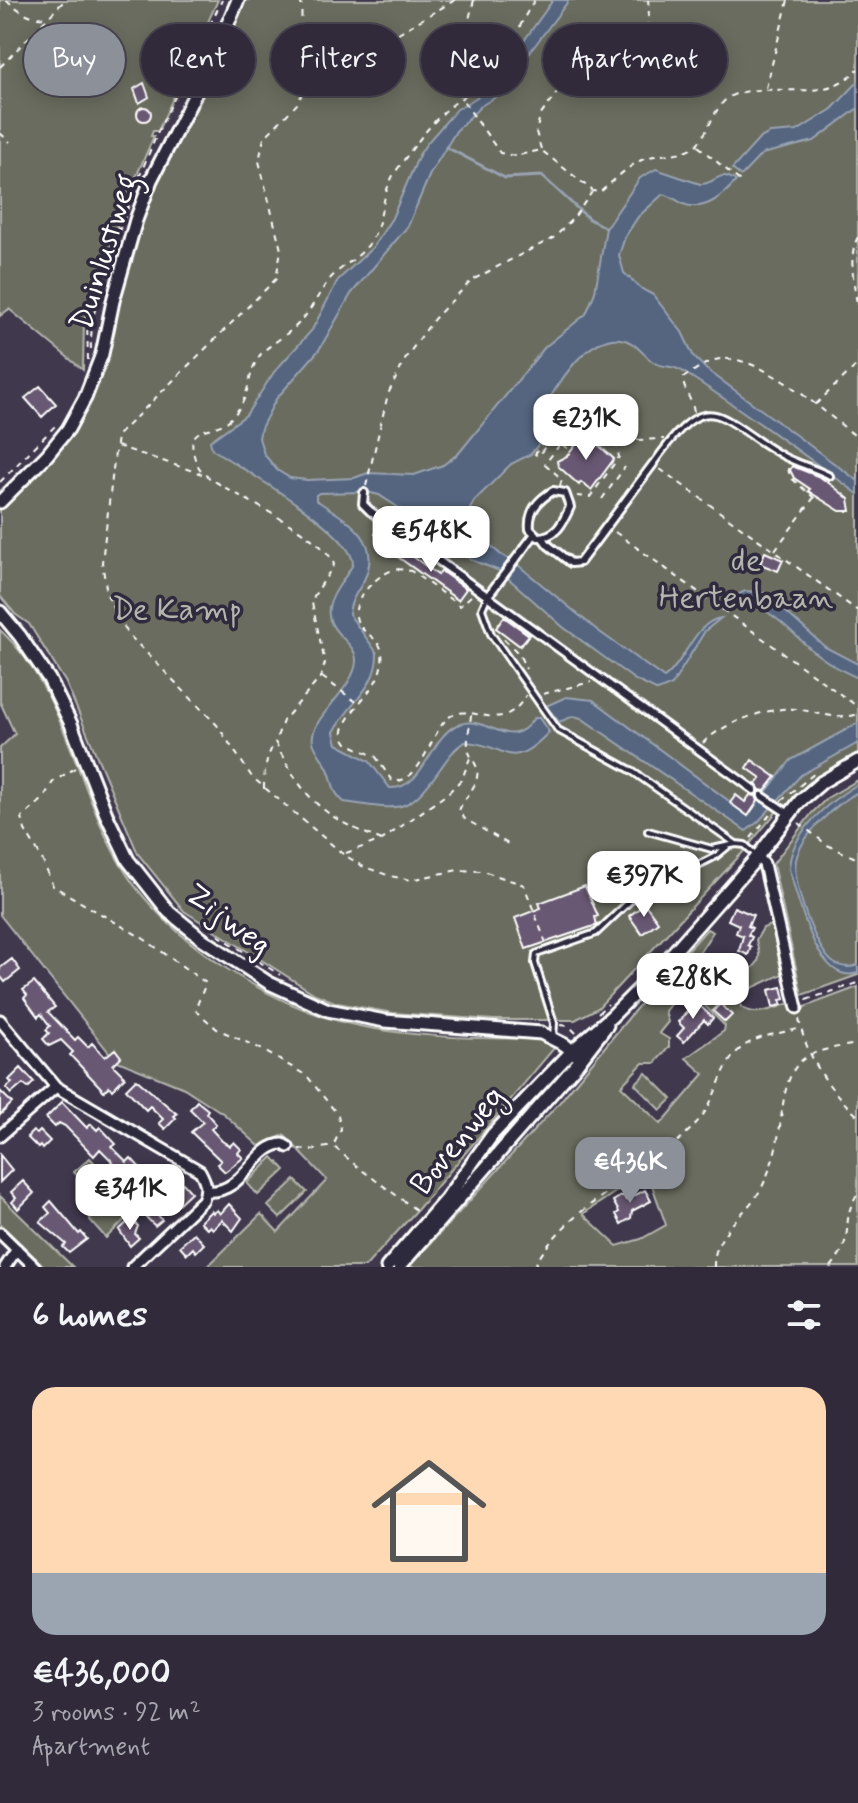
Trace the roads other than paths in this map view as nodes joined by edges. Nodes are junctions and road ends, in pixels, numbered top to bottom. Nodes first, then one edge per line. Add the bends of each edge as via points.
1 (238, 0) edge
2 (653, 464) joint
3 (830, 476) dead end
4 (364, 493) road end
5 (0, 502) edge
6 (538, 536) junction
7 (487, 597) junction
8 (0, 612) edge
9 (858, 761) edge
10 (754, 790) dead end
11 (762, 796) dead end
12 (789, 815) junction
13 (648, 831) dead end
14 (736, 844) junction
15 (727, 847) junction
16 (758, 857) junction
17 (796, 1005) road end
18 (0, 1020) edge
19 (553, 1038) junction
20 (576, 1055) junction
21 (56, 1087) junction
22 (0, 1136) edge
23 (288, 1147) road end
24 (207, 1191) junction
25 (0, 1233) edge
26 (17, 1249) junction
27 (5, 1267) edge
28 (35, 1267) edge
29 (132, 1267) edge
30 (387, 1267) edge
31 (399, 1267) edge

1 - 5 street, Duinlustweg via 151,180 85,398 47,455
2 - 3 lane via 670,438 695,417 713,414
2 - 6 street via 584,559 576,564
4 - 7 street via 366,507
6 - 6 street via 563,524 570,507 565,493 546,495 537,503 530,529
6 - 7 street
7 - 10 street
7 - 14 lane via 484,621 558,730 629,769
8 - 19 street, Zijweg via 49,679 128,860 169,912 201,938 269,983 328,1010
9 - 12 street via 822,782
11 - 12 street
12 - 16 street
13 - 15 lane via 692,846
14 - 15 lane
14 - 16 lane
15 - 19 lane via 633,898 596,933 536,954
16 - 17 street via 764,864
16 - 20 street
18 - 21 street
19 - 20 street, Zijweg
20 - 30 street, Bovenweg via 493,1134
20 - 31 street, Bovenweg
21 - 22 street
21 - 24 street via 200,1171
23 - 24 street via 273,1145 230,1186
24 - 29 street
25 - 26 street
26 - 27 street
26 - 28 street

